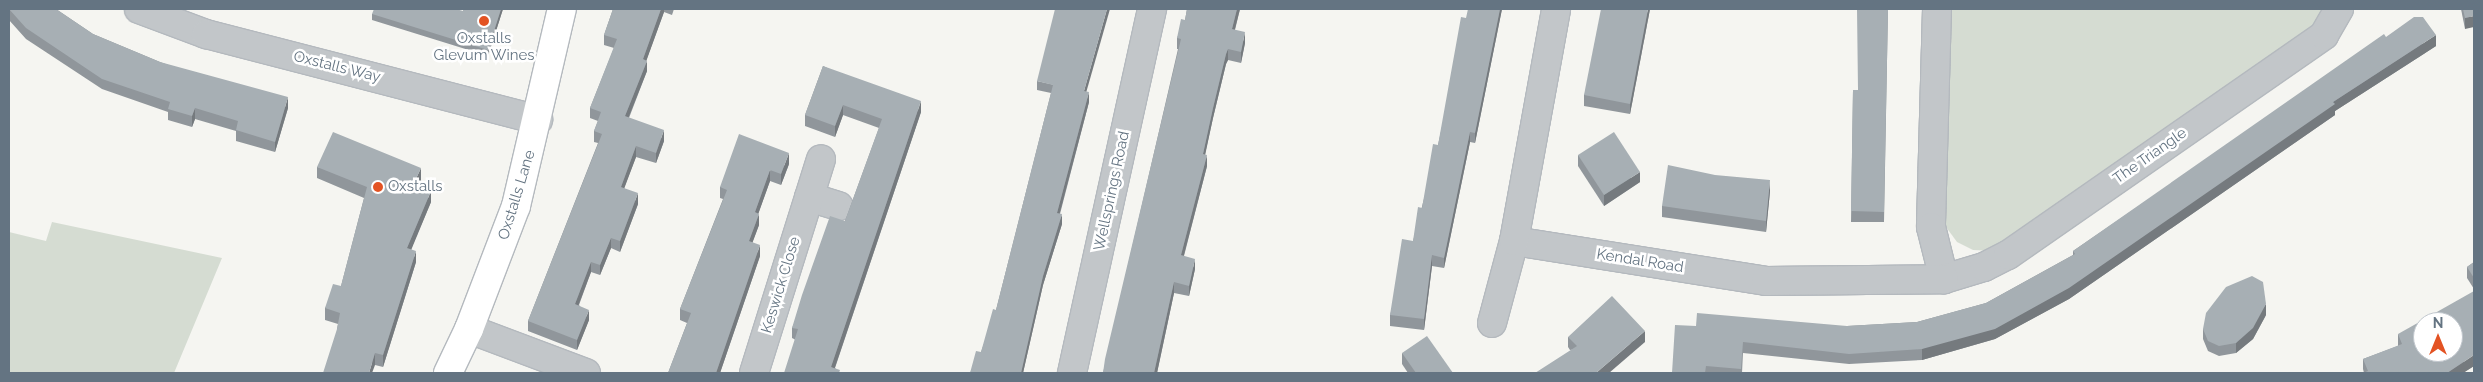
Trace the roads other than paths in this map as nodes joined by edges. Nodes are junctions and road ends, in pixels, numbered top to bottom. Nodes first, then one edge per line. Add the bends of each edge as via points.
1 (139, 9) edge
2 (562, 9) edge
3 (1152, 9) edge
4 (1556, 9) edge
5 (1937, 9) edge
6 (2339, 9) edge
7 (538, 120) junction
8 (821, 159) dead end
9 (809, 196) junction
10 (839, 206) dead end
11 (1514, 241) junction
12 (1944, 279) junction
13 (1766, 281) joint
14 (1492, 323) dead end
15 (469, 329) junction
16 (448, 373) edge
17 (586, 373) edge
18 (754, 373) edge
19 (1072, 373) edge

1 - 7 street, Oxstalls Way via 206,34
2 - 7 street, Oxstalls Lane
3 - 19 street, Wellsprings Road
4 - 11 street
5 - 12 street via 1931,227
6 - 12 street, The Triangle via 2324,35 2008,255 1984,267
7 - 15 street, Oxstalls Lane via 516,206
8 - 9 street, Keswick Close
9 - 10 street
9 - 18 street, Keswick Close
11 - 13 street, Kendal Road
11 - 14 street
12 - 13 street, The Triangle
15 - 16 street, Oxstalls Lane
15 - 17 street

